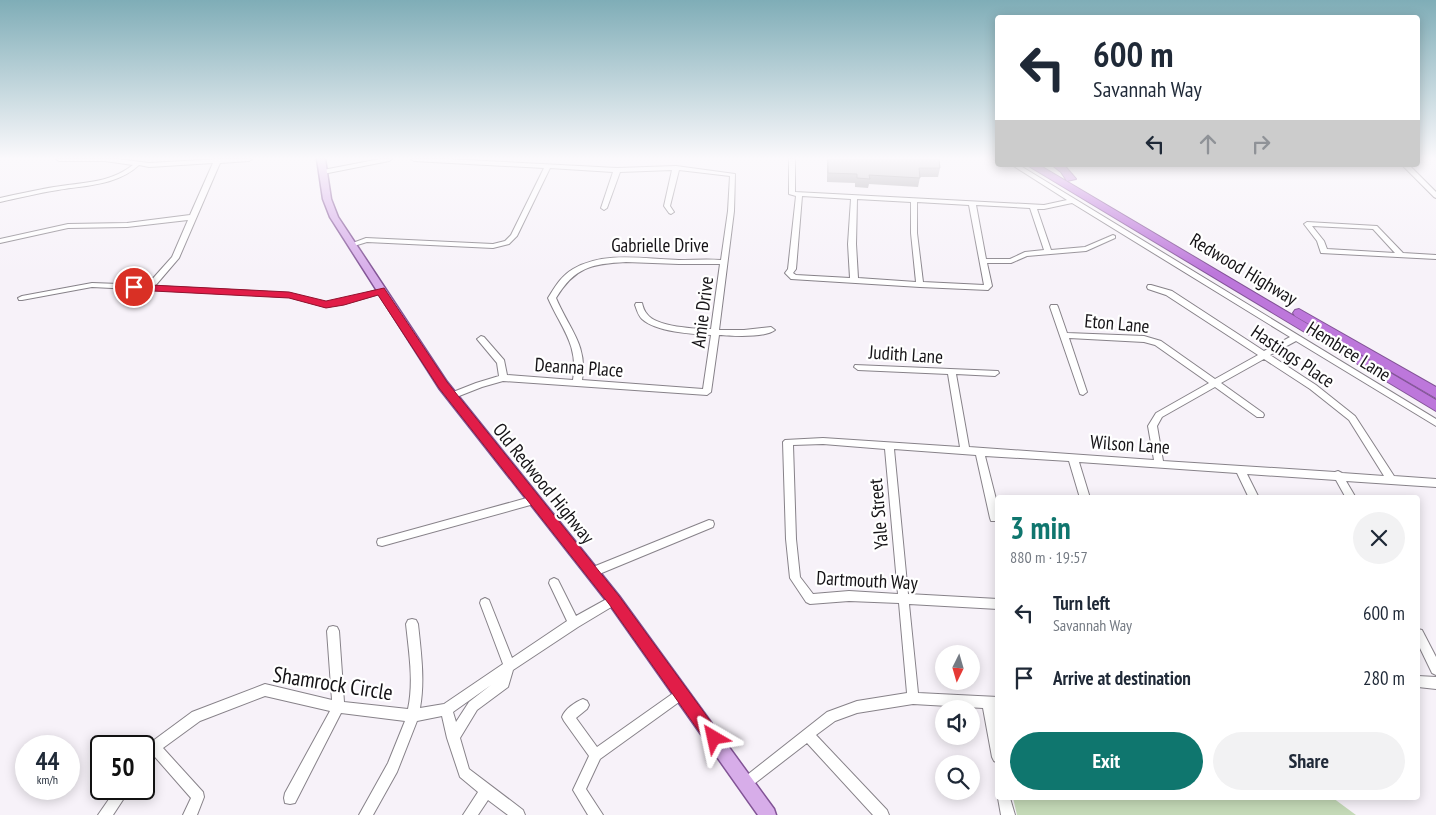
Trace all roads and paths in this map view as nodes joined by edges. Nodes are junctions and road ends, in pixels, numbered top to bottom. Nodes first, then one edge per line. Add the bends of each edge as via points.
1 (15, 197) edge
2 (202, 197) edge
3 (327, 197) edge
4 (533, 197) edge
5 (608, 197) edge
6 (669, 197) edge
7 (732, 197) edge
8 (795, 197) edge
9 (854, 197) joint
10 (1061, 197) edge
11 (1086, 197) edge
12 (1102, 197) edge
13 (1068, 199) junction
14 (0, 200) edge
15 (914, 200) junction
16 (972, 203) junction
17 (1033, 207) junction
18 (604, 208) dead end
19 (671, 212) dead end
20 (193, 217) junction
21 (1113, 237) dead end
22 (0, 242) edge
23 (352, 244) junction
24 (1048, 251) junction
25 (1401, 255) junction
26 (1436, 257) edge
27 (983, 261) junction
28 (725, 262) junction
29 (854, 280) junction
30 (920, 285) junction
31 (150, 287) junction
32 (1151, 287) dead end
33 (380, 291) junction
34 (22, 298) dead end
35 (639, 305) dead end
36 (1054, 307) dead end
37 (771, 330) dead end
38 (717, 331) junction
39 (1063, 335) junction
40 (1296, 337) junction
41 (481, 339) dead end
42 (1264, 355) junction
43 (858, 367) dead end
44 (952, 373) junction
45 (995, 373) dead end
46 (503, 378) junction
47 (577, 383) junction
48 (1214, 384) junction
49 (708, 392) joint
50 (1082, 392) dead end
51 (1436, 393) edge
52 (452, 396) junction
53 (1436, 406) edge
54 (1260, 415) dead end
55 (1436, 423) edge
56 (822, 441) joint
57 (889, 446) junction
58 (965, 451) junction
59 (980, 452) junction
60 (1073, 458) junction
61 (1159, 463) junction
62 (1240, 469) junction
63 (1338, 475) junction
64 (1391, 479) junction
65 (1436, 483) edge
66 (1084, 495) edge
67 (1253, 495) edge
68 (1349, 495) edge
69 (534, 500) junction
70 (995, 518) dead end
71 (709, 524) dead end
72 (382, 542) dead end
73 (592, 572) junction
74 (554, 583) dead end
75 (904, 599) junction
76 (614, 600) junction
77 (485, 603) dead end
78 (995, 604) edge
79 (574, 623) junction
80 (412, 624) dead end
81 (333, 631) dead end
82 (1420, 638) edge
83 (509, 666) junction
84 (1436, 669) edge
85 (1420, 682) edge
86 (1436, 683) edge
87 (682, 693) junction
88 (913, 698) junction
89 (993, 703) edge
90 (583, 705) dead end
91 (338, 707) junction
92 (446, 709) junction
93 (412, 716) junction
94 (995, 725) edge
95 (808, 735) junction
96 (453, 738) junction
97 (155, 747) edge
98 (155, 749) edge
99 (596, 755) junction
100 (746, 783) junction
101 (487, 790) junction
102 (290, 798) dead end
103 (116, 800) edge
104 (1004, 800) edge
105 (105, 815) edge
106 (190, 815) edge
107 (366, 815) edge
108 (470, 815) edge
109 (518, 815) edge
110 (596, 815) edge
111 (768, 815) edge
112 (882, 815) edge
113 (1008, 815) edge

1 - 14 street
2 - 20 street
3 - 23 main road, Old Redwood Highway
4 - 23 street via 514,236 507,243 493,246 366,240
5 - 18 street
6 - 19 street via 667,206
7 - 28 street, Amie Drive
8 - 29 street via 790,276
9 - 15 street
9 - 29 street
10 - 13 street, Hembree Lane
11 - 53 highway, Redwood Highway
12 - 51 highway, Redwood Highway
13 - 17 street via 1054,207
13 - 40 street, Hembree Lane
15 - 16 street
15 - 30 street
16 - 17 street
16 - 27 street
17 - 24 street
20 - 22 street via 127,226 68,226
20 - 31 street via 175,258
21 - 24 street via 1086,249
23 - 33 main road, Old Redwood Highway
24 - 27 street via 1026,254 1011,261
25 - 25 street via 1324,251 1307,224 1375,227
25 - 26 street
27 - 30 street via 988,286 985,288
28 - 38 street, Amie Drive
28 - 47 street, Gabrielle Drive via 606,260 584,267 568,277 552,298 580,352 582,366
29 - 30 street
31 - 33 street via 289,295 326,305
31 - 34 street via 92,285
32 - 42 street, Hastings Place via 1169,293
33 - 52 main road, Old Redwood Highway
35 - 38 street via 644,317 657,325
36 - 39 street
37 - 38 street via 753,333
38 - 49 street, Amie Drive
39 - 48 street, Eton Lane via 1144,339 1158,343
39 - 50 street
40 - 42 street
40 - 55 street, Hembree Lane
41 - 46 street via 501,362
42 - 48 street
42 - 64 street, Hastings Place via 1313,387 1352,418
43 - 44 street, Judith Lane
44 - 45 street, Judith Lane
44 - 58 street
46 - 47 street, Deanna Place
46 - 52 street, Deanna Place
47 - 49 street, Deanna Place
48 - 54 street, Eton Lane
48 - 61 street via 1158,415 1152,426
52 - 69 main road, Old Redwood Highway
56 - 57 street, Wilson Lane
56 - 75 street, Dartmouth Way via 788,442 790,539 795,578 810,599 849,596
57 - 58 street, Wilson Lane
57 - 75 street, Yale Street
58 - 59 street, Wilson Lane
59 - 60 street, Wilson Lane
59 - 70 street
60 - 61 street, Wilson Lane
60 - 66 street
61 - 62 street, Wilson Lane
62 - 63 street, Wilson Lane
62 - 67 street
63 - 64 street, Wilson Lane
63 - 68 street
64 - 65 street, Wilson Lane
69 - 72 street
69 - 73 main road, Old Redwood Highway
71 - 73 street
73 - 76 main road, Old Redwood Highway
74 - 79 street
75 - 78 street, Dartmouth Way
75 - 88 street, Yale Street
76 - 79 street, Shamrock Circle
76 - 87 main road, Old Redwood Highway
77 - 83 street
79 - 83 street, Shamrock Circle
80 - 93 street via 416,668
81 - 91 street
82 - 84 street
83 - 92 street, Shamrock Circle
83 - 96 street via 504,684 473,706
85 - 86 street
87 - 99 street
87 - 100 main road, Old Redwood Highway
88 - 89 street
88 - 95 street via 831,716
89 - 94 street
90 - 99 street via 568,717
91 - 93 street, Shamrock Circle
91 - 97 street, Shamrock Circle via 265,690 196,716
91 - 102 street
92 - 93 street, Shamrock Circle
92 - 96 street
93 - 107 street via 384,786
95 - 100 street
95 - 112 street
96 - 101 street via 464,772
98 - 106 street via 198,797
99 - 110 street via 579,790
100 - 111 main road, Old Redwood Highway
101 - 108 street
101 - 109 street
103 - 105 street
104 - 113 street

